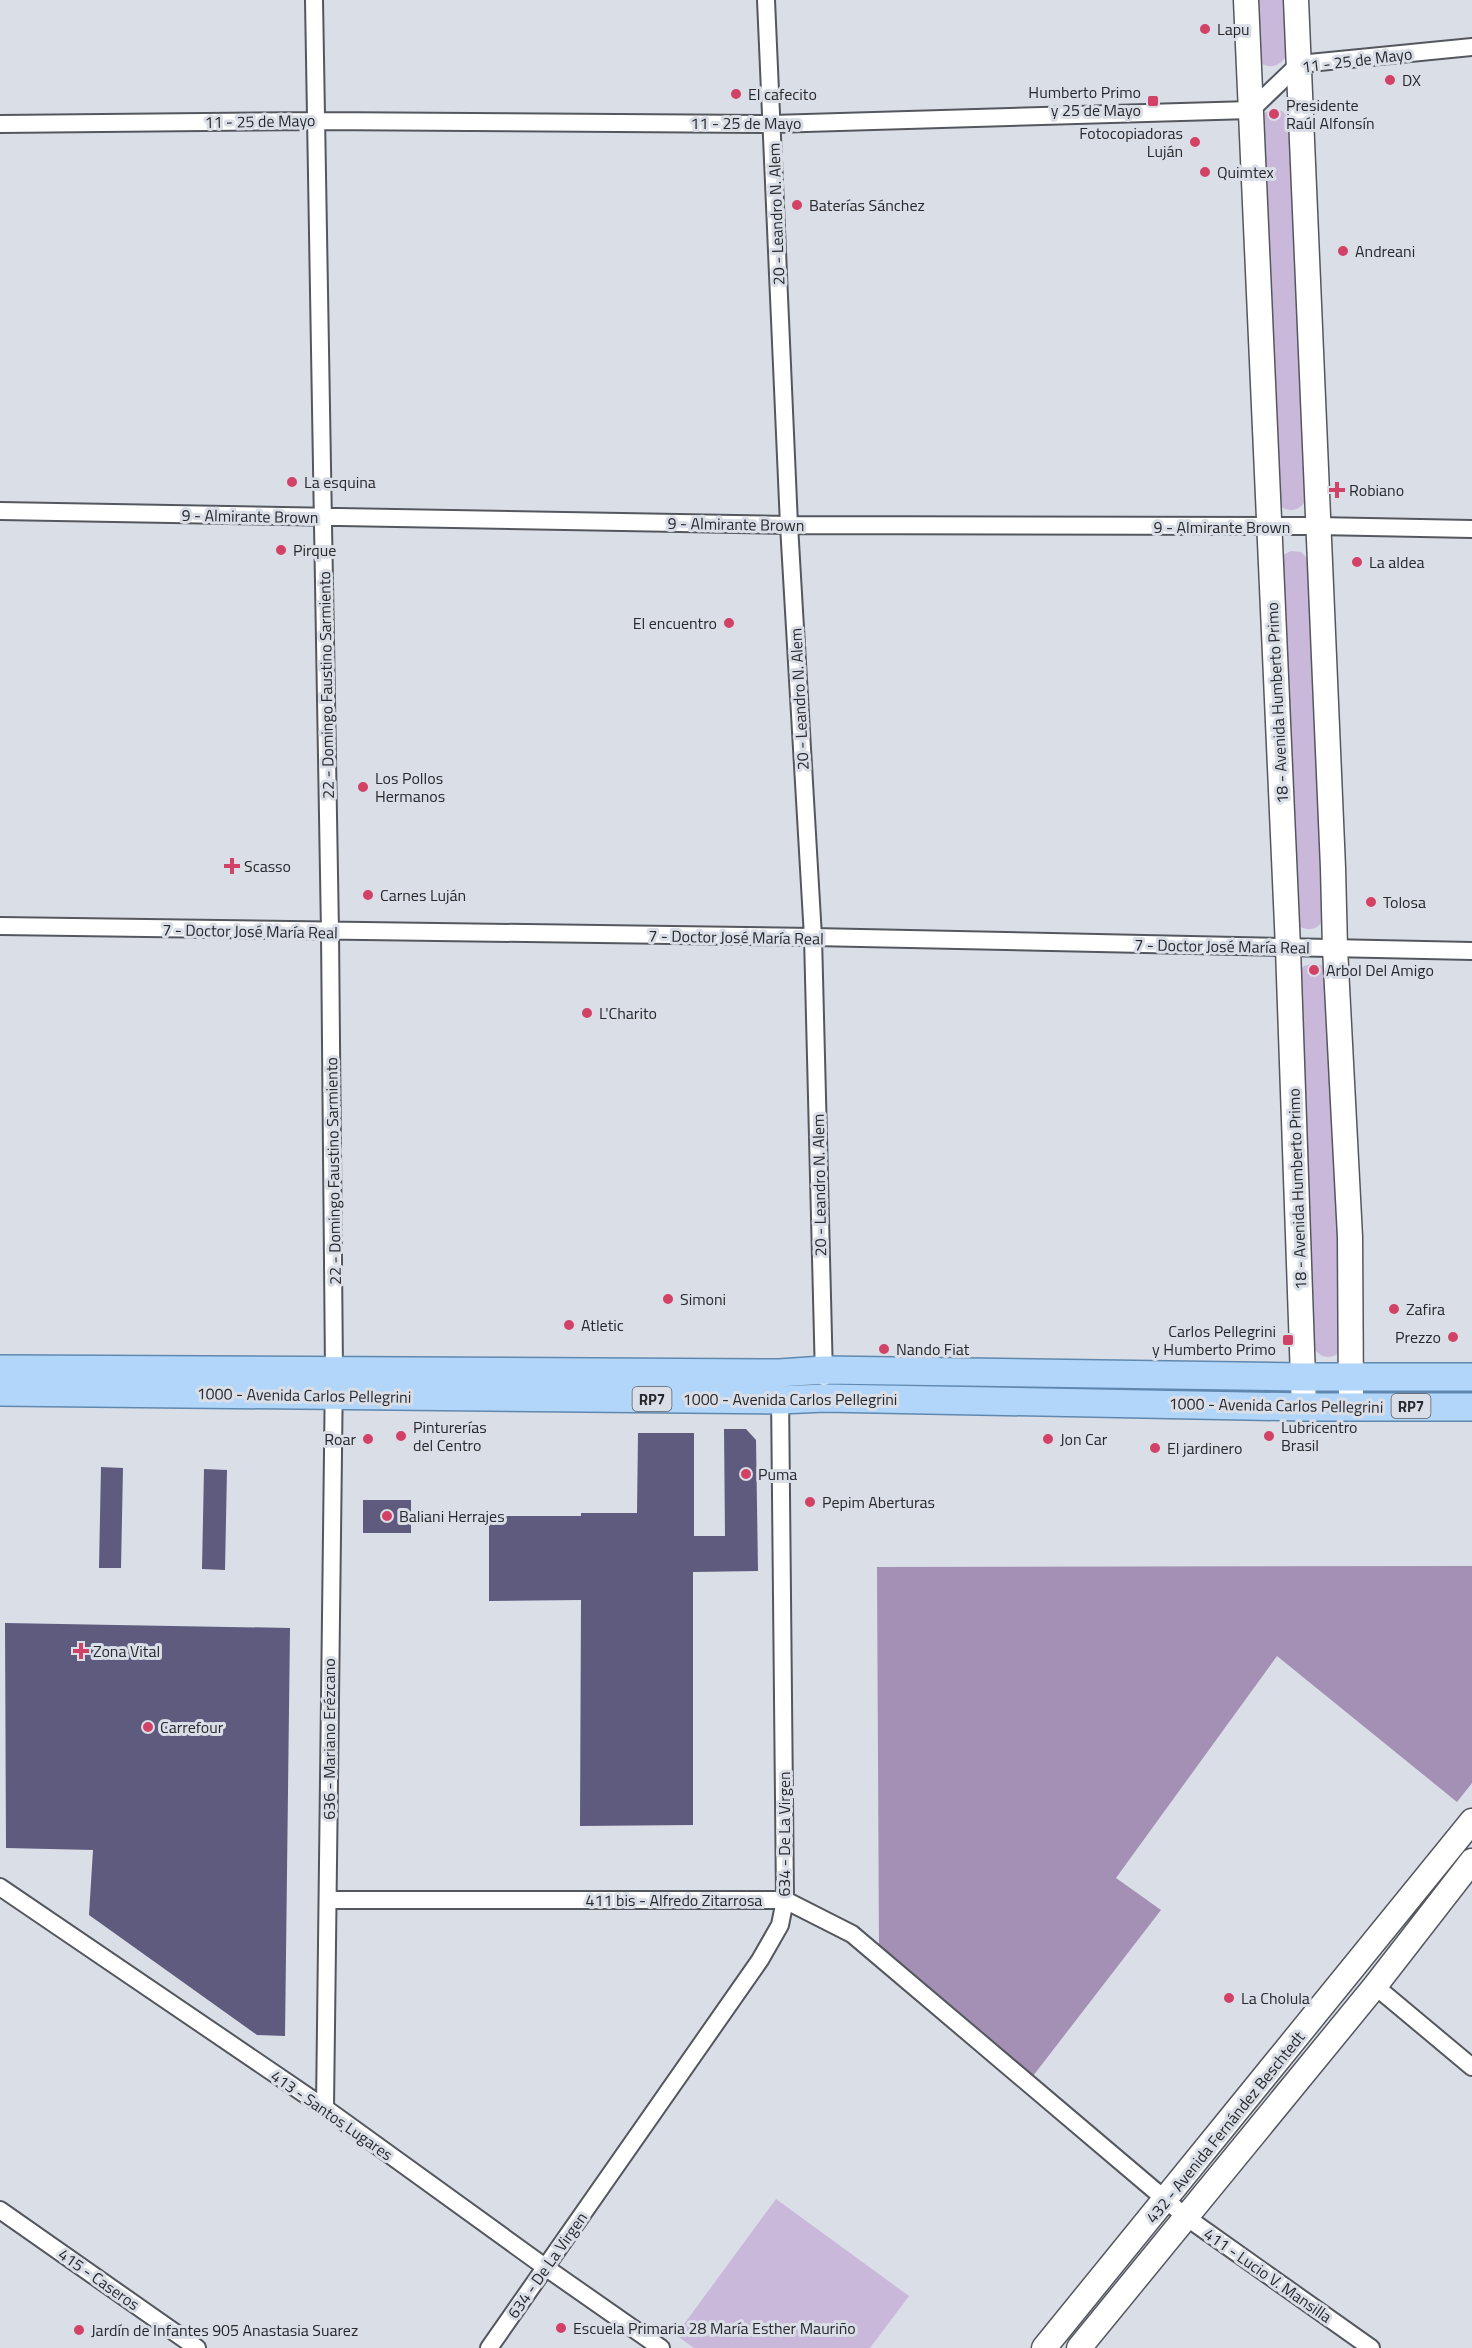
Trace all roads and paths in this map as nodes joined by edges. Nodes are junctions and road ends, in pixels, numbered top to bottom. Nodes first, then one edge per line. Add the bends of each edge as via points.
1 (314, 0) edge
2 (766, 0) edge
3 (1246, 0) edge
4 (1296, 0) edge
5 (1472, 47) edge
6 (1299, 64) junction
7 (1251, 110) junction
8 (316, 121) junction
9 (0, 124) edge
10 (772, 124) junction
11 (0, 511) edge
12 (323, 518) junction
13 (789, 525) junction
14 (1317, 526) junction
15 (1268, 527) junction
16 (1472, 529) edge
17 (0, 926) edge
18 (330, 932) junction
19 (813, 938) junction
20 (1288, 948) junction
21 (1335, 948) junction
22 (1472, 951) edge
23 (0, 1369) edge
24 (824, 1370) junction
25 (779, 1373) junction
26 (1351, 1376) junction
27 (1303, 1377) junction
28 (1472, 1377) edge
29 (334, 1383) junction
30 (0, 1392) edge
31 (825, 1398) junction
32 (780, 1400) junction
33 (1351, 1406) junction
34 (1304, 1407) junction
35 (1472, 1407) edge
36 (1472, 1821) edge
37 (1472, 1861) edge
38 (0, 1887) edge
39 (329, 1900) junction
40 (785, 1900) junction
41 (1375, 1986) junction
42 (1472, 2067) edge
43 (325, 2108) junction
44 (1166, 2199) junction
45 (0, 2210) edge
46 (1186, 2217) junction
47 (545, 2267) junction
48 (197, 2348) edge
49 (489, 2348) edge
50 (661, 2348) edge
51 (1044, 2348) edge
52 (1078, 2348) edge
53 (1371, 2348) edge

1 - 8 street, 22 - Domingo Faustino Sarmiento
2 - 10 street, 20 - Leandro N. Alem
3 - 7 main road, 18 - Avenida Humberto Primo
4 - 6 main road
5 - 6 street, 11 - 25 de Mayo
6 - 7 street, 11 - 25 de Mayo
6 - 14 main road
7 - 10 street, 11 - 25 de Mayo
7 - 15 main road, 18 - Avenida Humberto Primo
8 - 9 street, 11 - 25 de Mayo
8 - 10 street, 11 - 25 de Mayo
8 - 12 street, 22 - Domingo Faustino Sarmiento
10 - 13 street, 20 - Leandro N. Alem
11 - 12 street, 9 - Almirante Brown
12 - 13 street, 9 - Almirante Brown
12 - 18 street, 22 - Domingo Faustino Sarmiento
13 - 15 street, 9 - Almirante Brown
13 - 19 street, 20 - Leandro N. Alem
14 - 15 street, 9 - Almirante Brown
14 - 16 street, 9 - Almirante Brown
14 - 21 main road
15 - 20 main road, 18 - Avenida Humberto Primo
17 - 18 street, 7 - Doctor José María Real
18 - 19 street, 7 - Doctor José María Real
18 - 29 street, 22 - Domingo Faustino Sarmiento
19 - 20 street, 7 - Doctor José María Real
19 - 24 street, 20 - Leandro N. Alem
20 - 21 street, 7 - Doctor José María Real
20 - 27 main road, 18 - Avenida Humberto Primo
21 - 22 street, 7 - Doctor José María Real
21 - 26 main road via 1350,1237
23 - 29 main road, 1000 - Avenida Carlos Pellegrini / RP7
24 - 25 main road, 1000 - Avenida Carlos Pellegrini / RP7
24 - 27 main road, 1000 - Avenida Carlos Pellegrini / RP7
24 - 31 street, 20 - Leandro N. Alem
25 - 29 main road, 1000 - Avenida Carlos Pellegrini / RP7
25 - 32 street, 634 - De La Virgen
26 - 27 main road, 1000 - Avenida Carlos Pellegrini / RP7
26 - 28 main road, 1000 - Avenida Carlos Pellegrini / RP7
26 - 33 main road
27 - 34 main road, 18 - Avenida Humberto Primo
29 - 30 main road, 1000 - Avenida Carlos Pellegrini / RP7
29 - 32 main road, 1000 - Avenida Carlos Pellegrini / RP7
29 - 39 street, 636 - Mariano Erézcano
31 - 32 main road, 1000 - Avenida Carlos Pellegrini / RP7
31 - 34 main road, 1000 - Avenida Carlos Pellegrini / RP7
32 - 40 street, 634 - De La Virgen
33 - 34 main road, 1000 - Avenida Carlos Pellegrini / RP7
33 - 35 main road, 1000 - Avenida Carlos Pellegrini / RP7
36 - 44 main road, 432 - Avenida Fernández Beschtedt
37 - 41 main road, 432 - Avenida Fernández Beschtedt
38 - 43 street, 413 - Santos Lugares
39 - 40 street, 411 bis - Alfredo Zitarrosa
39 - 43 street, 636 - Mariano Erézcano
40 - 44 street, 411 bis - Alfredo Zitarrosa via 852,1934
40 - 47 street, 634 - De La Virgen via 780,1925 760,1960
41 - 42 street
41 - 46 main road, 432 - Avenida Fernández Beschtedt
43 - 47 street, 413 - Santos Lugares
44 - 46 street, 411 - Lucio V. Mansilla
44 - 51 main road, 432 - Avenida Fernández Beschtedt
45 - 48 street, 415 - Caseros
46 - 52 main road, 432 - Avenida Fernández Beschtedt
46 - 53 street, 411 - Lucio V. Mansilla
47 - 49 street, 634 - De La Virgen
47 - 50 street, 413 - Santos Lugares

